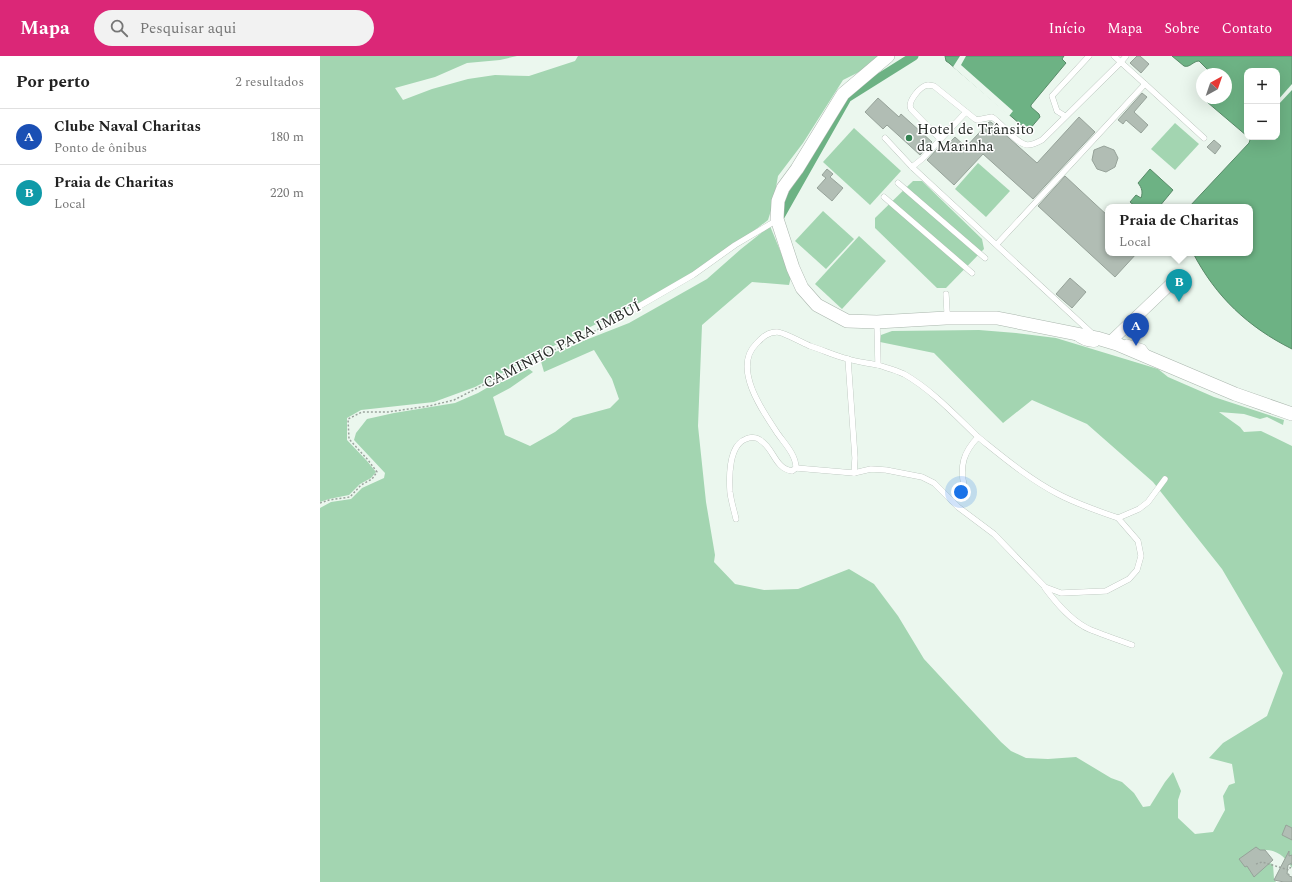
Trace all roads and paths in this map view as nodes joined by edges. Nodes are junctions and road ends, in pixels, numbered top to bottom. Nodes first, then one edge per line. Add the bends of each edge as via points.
1 (888, 56) edge
2 (1089, 56) edge
3 (1114, 56) edge
4 (1126, 56) edge
5 (1121, 62) junction
6 (1145, 84) junction
7 (966, 112) junction
8 (1065, 116) junction
9 (885, 138) dead end
10 (1204, 138) dead end
11 (940, 139) junction
12 (912, 167) junction
13 (898, 183) dead end
14 (884, 197) dead end
15 (777, 220) junction
16 (997, 244) junction
17 (985, 258) dead end
18 (972, 273) dead end
19 (1178, 277) dead end
20 (946, 294) dead end
21 (624, 314) joint
22 (946, 318) junction
23 (877, 322) junction
24 (1097, 338) junction
25 (1114, 343) junction
26 (848, 359) junction
27 (878, 365) junction
28 (1292, 414) edge
29 (978, 437) junction
30 (796, 468) junction
31 (854, 473) junction
32 (1165, 479) dead end
33 (964, 486) dead end
34 (320, 504) edge
35 (1118, 518) junction
36 (736, 519) dead end
37 (1045, 587) junction
38 (1132, 644) dead end
39 (1256, 864) dead end
40 (1292, 864) edge

1 - 15 street via 843,94 783,188 778,201
2 - 8 lane via 1052,96 1057,111
3 - 5 lane
4 - 5 lane
5 - 6 lane
5 - 8 lane
6 - 10 lane
6 - 16 lane
7 - 8 lane via 977,120 992,117 1020,142 1027,145 1042,140
7 - 11 lane
7 - 11 lane via 934,86 922,87 909,106
9 - 12 lane
11 - 12 lane
12 - 16 lane
13 - 17 lane
14 - 18 lane
15 - 21 lane, CAMINHO PARA IMBUÍ via 735,245 693,275
15 - 23 street via 802,288 817,305 847,321
16 - 24 lane
19 - 25 street
20 - 22 lane
21 - 34 path, CAMINHO PARA IMBUÍ via 454,400 388,412 362,412 348,419 349,439 377,472 350,497
22 - 23 street
22 - 24 street via 998,318
23 - 27 lane
24 - 25 street
25 - 28 street via 1235,394
26 - 27 lane
26 - 30 lane via 777,332 764,335 752,348 747,362 754,395 793,455
26 - 31 lane
27 - 29 lane via 894,369 925,388
29 - 33 lane via 970,445 963,460 961,473
29 - 35 lane via 1021,471 1058,494
30 - 31 lane
30 - 36 lane via 792,472 778,464 766,444 759,439 749,437 741,440 735,449 731,465 730,492
31 - 37 lane via 871,469 886,470 922,477 934,483 965,513 994,534
32 - 35 lane via 1148,502
35 - 37 lane via 1138,541 1141,556 1137,570 1129,579 1106,591 1061,593
37 - 38 lane via 1057,604 1089,629
39 - 40 path via 1262,862 1289,870

